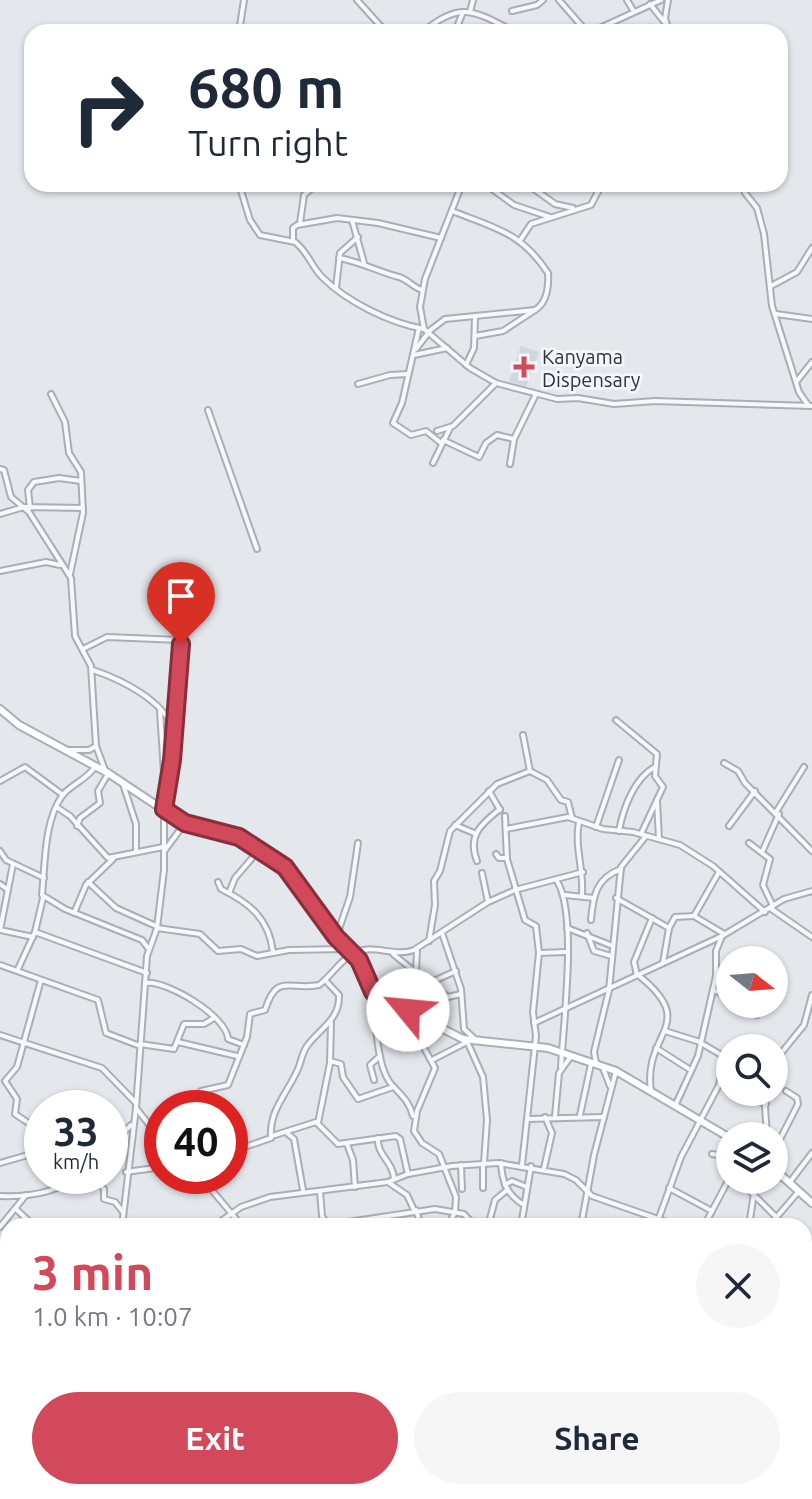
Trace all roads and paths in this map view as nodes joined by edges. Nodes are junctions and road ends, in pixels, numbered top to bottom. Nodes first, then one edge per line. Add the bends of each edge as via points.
1 (244, 0) edge
2 (357, 0) edge
3 (473, 0) edge
4 (543, 0) edge
5 (559, 0) edge
6 (627, 0) edge
7 (661, 0) edge
8 (668, 0) edge
9 (648, 3) edge
10 (633, 10) junction
11 (512, 11) dead end
12 (463, 12) junction
13 (470, 12) junction
14 (240, 24) edge
15 (379, 24) edge
16 (431, 24) edge
17 (458, 24) edge
18 (502, 24) edge
19 (582, 24) edge
20 (611, 24) edge
21 (664, 24) edge
22 (667, 24) edge
23 (242, 192) edge
24 (308, 192) edge
25 (459, 192) edge
26 (496, 192) edge
27 (540, 192) edge
28 (598, 192) edge
29 (747, 192) edge
30 (575, 209) junction
31 (452, 211) junction
32 (550, 217) junction
33 (352, 220) junction
34 (365, 221) junction
35 (300, 224) junction
36 (358, 236) junction
37 (441, 238) junction
38 (520, 239) junction
39 (293, 241) junction
40 (812, 248) edge
41 (339, 258) junction
42 (364, 263) junction
43 (812, 263) edge
44 (803, 264) junction
45 (771, 286) junction
46 (336, 288) junction
47 (422, 290) junction
48 (535, 310) junction
49 (776, 314) junction
50 (475, 317) junction
51 (812, 319) edge
52 (425, 330) junction
53 (475, 336) junction
54 (447, 348) junction
55 (414, 353) junction
56 (812, 362) edge
57 (466, 365) junction
58 (408, 374) junction
59 (797, 381) junction
60 (496, 383) junction
61 (358, 384) dead end
62 (51, 394) dead end
63 (536, 394) junction
64 (810, 405) edge
65 (208, 410) dead end
66 (450, 428) junction
67 (437, 431) dead end
68 (514, 439) junction
69 (442, 442) junction
70 (433, 463) dead end
71 (510, 464) dead end
72 (0, 469) edge
73 (81, 481) junction
74 (27, 507) junction
75 (83, 508) junction
76 (0, 514) edge
77 (257, 549) dead end
78 (64, 566) junction
79 (73, 567) junction
80 (0, 571) edge
81 (70, 574) junction
82 (183, 597) dead end
83 (180, 640) junction
84 (83, 649) junction
85 (92, 670) junction
86 (0, 709) edge
87 (160, 711) junction
88 (616, 720) dead end
89 (175, 732) junction
90 (523, 735) dead end
91 (96, 746) junction
92 (67, 750) junction
93 (619, 760) dead end
94 (724, 763) dead end
95 (95, 767) junction
96 (655, 767) junction
97 (804, 767) dead end
98 (530, 771) junction
99 (107, 773) junction
100 (0, 780) edge
101 (122, 782) junction
102 (166, 789) junction
103 (489, 791) junction
104 (755, 791) junction
105 (63, 795) junction
106 (657, 799) junction
107 (58, 808) junction
108 (164, 809) junction
109 (500, 809) junction
110 (778, 813) junction
111 (505, 816) junction
112 (572, 818) junction
113 (185, 823) junction
114 (580, 824) junction
115 (455, 825) junction
116 (77, 826) junction
117 (729, 826) dead end
118 (596, 827) junction
119 (519, 828) junction
120 (506, 829) junction
121 (619, 831) junction
122 (472, 835) junction
123 (644, 835) junction
124 (659, 839) junction
125 (358, 843) dead end
126 (749, 843) dead end
127 (164, 849) junction
128 (261, 849) junction
129 (763, 850) junction
130 (0, 851) edge
131 (136, 851) junction
132 (812, 851) edge
133 (496, 854) dead end
134 (107, 857) junction
135 (507, 858) junction
136 (114, 859) junction
137 (477, 861) dead end
138 (13, 864) junction
139 (621, 869) junction
140 (583, 872) junction
141 (612, 872) junction
142 (720, 872) junction
143 (482, 873) dead end
144 (95, 874) junction
145 (44, 878) junction
146 (620, 878) junction
147 (557, 881) junction
148 (88, 882) junction
149 (218, 882) dead end
150 (0, 884) edge
151 (8, 890) junction
152 (515, 890) junction
153 (812, 891) edge
154 (229, 893) junction
155 (564, 895) junction
156 (582, 895) junction
157 (43, 898) junction
158 (594, 898) junction
159 (616, 898) junction
160 (488, 902) junction
161 (769, 909) junction
162 (71, 910) junction
163 (694, 916) junction
164 (652, 918) junction
165 (591, 920) dead end
166 (158, 927) junction
167 (566, 928) junction
168 (669, 928) junction
169 (0, 930) edge
170 (430, 930) junction
171 (443, 933) junction
172 (587, 933) junction
173 (34, 935) junction
174 (723, 935) junction
175 (336, 937) junction
176 (812, 937) edge
177 (142, 940) junction
178 (429, 942) junction
179 (613, 946) junction
180 (418, 949) junction
181 (149, 950) junction
182 (349, 951) junction
183 (273, 952) junction
184 (566, 952) junction
185 (392, 953) junction
186 (539, 953) junction
187 (603, 955) junction
188 (611, 956) junction
189 (609, 963) junction
190 (663, 963) junction
191 (0, 965) edge
192 (18, 969) junction
193 (456, 971) junction
194 (147, 973) junction
195 (416, 975) junction
196 (641, 975) junction
197 (41, 980) junction
198 (325, 980) junction
199 (146, 983) junction
200 (429, 983) junction
201 (609, 987) junction
202 (418, 988) junction
203 (713, 990) junction
204 (716, 991) edge
205 (462, 994) junction
206 (376, 995) junction
207 (812, 995) edge
208 (405, 1009) junction
209 (565, 1009) junction
210 (215, 1018) junction
211 (331, 1022) junction
212 (534, 1023) junction
213 (665, 1031) junction
214 (0, 1035) edge
215 (23, 1040) junction
216 (477, 1040) junction
217 (466, 1041) junction
218 (178, 1042) junction
219 (700, 1042) junction
220 (148, 1044) junction
221 (140, 1045) junction
222 (244, 1045) junction
223 (534, 1045) junction
224 (788, 1045) edge
225 (656, 1048) junction
226 (710, 1049) junction
227 (562, 1051) junction
228 (716, 1053) edge
229 (140, 1054) junction
230 (572, 1054) junction
231 (237, 1056) junction
232 (380, 1056) junction
233 (698, 1056) junction
234 (432, 1060) junction
235 (330, 1061) junction
236 (594, 1061) junction
237 (561, 1067) junction
238 (689, 1069) junction
239 (616, 1071) junction
240 (374, 1080) dead end
241 (393, 1087) junction
242 (611, 1087) junction
243 (206, 1090) edge
244 (651, 1091) junction
245 (716, 1091) edge
246 (788, 1092) edge
247 (136, 1106) junction
248 (675, 1106) junction
249 (580, 1115) junction
250 (141, 1116) junction
251 (555, 1116) junction
252 (545, 1117) junction
253 (604, 1117) junction
254 (414, 1119) junction
255 (528, 1119) junction
256 (24, 1120) edge
257 (133, 1120) junction
258 (144, 1120) edge
259 (700, 1121) junction
260 (318, 1123) junction
261 (788, 1124) edge
262 (128, 1127) edge
263 (716, 1130) edge
264 (287, 1133) junction
265 (272, 1136) junction
266 (378, 1138) junction
267 (130, 1139) joint
268 (347, 1144) junction
269 (248, 1146) edge
270 (812, 1153) edge
271 (712, 1154) dead end
272 (716, 1155) edge
273 (24, 1156) edge
274 (128, 1156) edge
275 (0, 1163) edge
276 (483, 1163) junction
277 (501, 1163) junction
278 (461, 1165) junction
279 (522, 1165) junction
280 (531, 1166) junction
281 (445, 1168) junction
282 (544, 1168) junction
283 (408, 1174) junction
284 (394, 1179) junction
285 (388, 1182) junction
286 (790, 1182) joint
287 (355, 1187) junction
288 (506, 1187) junction
289 (527, 1187) junction
290 (483, 1188) dead end
291 (669, 1188) junction
292 (462, 1189) dead end
293 (320, 1190) junction
294 (303, 1191) junction
295 (586, 1191) junction
296 (799, 1191) junction
297 (30, 1194) edge
298 (104, 1194) edge
299 (124, 1194) edge
300 (216, 1194) edge
301 (721, 1194) edge
302 (754, 1194) edge
303 (755, 1194) edge
304 (26, 1195) junction
305 (0, 1196) edge
306 (812, 1203) edge
307 (524, 1205) junction
308 (17, 1210) junction
309 (415, 1210) junction
310 (712, 1211) junction
311 (123, 1212) junction
312 (458, 1212) junction
313 (232, 1213) junction
314 (9, 1218) edge
315 (26, 1218) edge
316 (123, 1218) edge
317 (225, 1218) edge
318 (236, 1218) edge
319 (325, 1218) edge
320 (369, 1218) edge
321 (418, 1218) edge
322 (454, 1218) edge
323 (465, 1218) edge
324 (490, 1218) edge
325 (522, 1218) edge
326 (582, 1218) edge
327 (659, 1218) joint
328 (708, 1218) edge
329 (750, 1218) edge
330 (777, 1218) joint

1 - 14 street
2 - 15 street
3 - 13 street
4 - 11 street
5 - 19 street
6 - 10 street
7 - 9 street
8 - 22 street
9 - 10 street
9 - 21 street
10 - 20 street
12 - 13 street
12 - 16 street via 440,15
12 - 17 street
13 - 18 street
23 - 39 street via 256,232
24 - 35 street
25 - 31 street
26 - 32 street via 514,205
27 - 30 street via 555,204
28 - 30 street via 591,205
29 - 45 street via 760,218
30 - 32 street
31 - 37 street
31 - 38 street
32 - 38 street via 531,224
33 - 34 street
33 - 35 street
33 - 36 street
34 - 36 street
34 - 37 street
35 - 39 street via 293,228
36 - 41 street
36 - 42 street
37 - 47 street
38 - 48 street via 548,273 544,303
39 - 46 street
40 - 44 street
41 - 42 street
41 - 46 street
42 - 47 street
43 - 44 street
44 - 45 street
45 - 49 street
46 - 52 street
47 - 52 street
48 - 50 street
48 - 53 street via 503,331
49 - 51 street
49 - 59 street
50 - 52 street via 445,319
50 - 53 street
52 - 54 street
52 - 55 street
52 - 55 street
53 - 57 street
54 - 55 street
54 - 57 street
55 - 58 street
56 - 59 street
57 - 60 street
58 - 61 street
58 - 69 street via 394,426 411,435 426,431
59 - 64 street
60 - 63 street
60 - 66 street
62 - 73 street via 65,422 69,453
63 - 64 street via 614,404
63 - 68 street
65 - 77 street
66 - 67 street
66 - 69 street
68 - 69 street via 497,435 480,457
68 - 71 street
69 - 70 street
72 - 74 street via 11,497
73 - 74 street via 34,482
73 - 75 street
74 - 75 street
74 - 76 street
74 - 78 street
75 - 79 street
78 - 79 street
78 - 80 street via 46,562
78 - 81 street
79 - 81 street
81 - 84 street via 75,636
82 - 83 street
83 - 84 street via 107,637
83 - 89 street
84 - 85 street
85 - 87 street via 127,684
85 - 91 street
86 - 92 street
87 - 89 street
87 - 102 street
88 - 96 street via 656,751
89 - 102 street
90 - 98 street
91 - 92 street
91 - 99 street
92 - 95 street
93 - 118 street
94 - 104 street
95 - 99 street
95 - 105 street
96 - 106 street via 663,784
96 - 121 street via 640,780
97 - 110 street
98 - 103 street
98 - 112 street via 568,802
99 - 101 street
99 - 116 street via 98,791 100,803
100 - 105 street via 25,767
101 - 108 street
101 - 131 street via 136,824
102 - 108 street
103 - 109 street
103 - 115 street
104 - 110 street
104 - 117 street
105 - 107 street
106 - 123 street
106 - 124 street
107 - 116 street
107 - 145 street via 46,841
108 - 113 street
108 - 127 street
109 - 111 street
109 - 122 street
110 - 129 street
110 - 132 street
111 - 119 street
111 - 120 street
112 - 114 street
112 - 119 street
113 - 127 street
113 - 128 street via 220,830
114 - 118 street
114 - 140 street via 576,842
115 - 122 street
115 - 170 street via 434,881
116 - 134 street
118 - 121 street
119 - 120 street
120 - 135 street
121 - 123 street
122 - 137 street
123 - 124 street
123 - 139 street
124 - 142 street via 686,848
125 - 175 street via 350,897
126 - 129 street
127 - 131 street
127 - 166 street
128 - 154 street via 239,872
128 - 175 street via 290,872
129 - 161 street via 771,864 763,885
130 - 138 street
131 - 136 street
133 - 135 street
134 - 136 street
134 - 144 street
135 - 152 street
136 - 144 street
138 - 145 street
138 - 151 street
139 - 141 street
139 - 146 street
140 - 147 street
140 - 156 street
141 - 146 street
141 - 158 street
142 - 161 street
142 - 163 street
143 - 160 street
144 - 148 street
145 - 157 street
146 - 159 street
147 - 152 street
147 - 155 street
148 - 162 street
148 - 166 street via 116,908
149 - 154 street
150 - 151 street
151 - 169 street
152 - 160 street
152 - 186 street via 525,920 537,928
153 - 161 street
154 - 183 street via 264,921
155 - 156 street
155 - 167 street
156 - 158 street
157 - 162 street
157 - 173 street
158 - 165 street
159 - 164 street
159 - 179 street
160 - 171 street
161 - 174 street
161 - 176 street
162 - 177 street
163 - 168 street via 677,915
163 - 174 street
164 - 168 street
164 - 196 street via 634,962
166 - 177 street
166 - 181 street
166 - 183 street via 200,934 218,951 241,949 257,956
167 - 172 street
167 - 184 street
168 - 190 street
169 - 173 street
170 - 171 street
170 - 178 street
171 - 178 street
171 - 193 street
172 - 179 street
172 - 187 street via 592,948
173 - 192 street
173 - 194 street
174 - 190 street
174 - 203 street via 716,951
175 - 182 street
177 - 181 street
178 - 180 street
179 - 188 street
180 - 185 street
180 - 195 street
181 - 194 street
182 - 183 street
182 - 185 street
182 - 198 street
182 - 206 street
184 - 186 street
184 - 209 street
185 - 195 street
186 - 212 street
187 - 188 street
187 - 189 street
188 - 189 street
189 - 201 street
190 - 196 street
191 - 192 street
192 - 197 street
193 - 200 street
193 - 205 street
194 - 199 street
195 - 202 street
196 - 201 street
196 - 213 street via 664,999
197 - 215 street
197 - 221 street via 98,1000 106,1033
198 - 211 street via 339,997
198 - 222 street via 273,990 265,1010 250,1014
199 - 210 street via 189,996
199 - 221 street
200 - 202 street
200 - 205 street via 448,997
201 - 209 street
201 - 236 street
202 - 208 street
203 - 204 street
203 - 219 street
205 - 216 street via 464,1029
206 - 208 street
206 - 232 street
207 - 224 street via 804,1025
208 - 217 street
208 - 234 street
209 - 212 street
209 - 227 street
210 - 218 street via 184,1024
210 - 222 street via 226,1026 228,1039
211 - 235 street
211 - 265 street via 305,1050 274,1111
212 - 223 street
213 - 219 street
213 - 225 street
214 - 215 street
215 - 247 street via 102,1068
215 - 256 street via 17,1067 6,1084 17,1099 15,1114
216 - 217 street
216 - 223 street
217 - 234 street
217 - 276 street via 483,1077
218 - 220 street via 171,1050
218 - 231 street
219 - 226 street
219 - 233 street
220 - 221 street
220 - 229 street
221 - 229 street
222 - 231 street
223 - 227 street
223 - 255 street
225 - 238 street
225 - 244 street via 649,1068
226 - 228 street
226 - 233 street
227 - 230 street
227 - 237 street
229 - 247 street
230 - 236 street
230 - 237 street
231 - 243 street via 227,1086
232 - 240 street via 370,1065
232 - 241 street
233 - 238 street
234 - 254 street via 434,1075
235 - 241 street via 341,1064 358,1099
235 - 260 street
236 - 239 street
236 - 242 street
236 - 249 street
237 - 251 street
238 - 248 street
239 - 242 street
239 - 244 street
241 - 254 street via 405,1097
242 - 253 street
244 - 248 street
245 - 259 street
246 - 261 street via 798,1104
247 - 250 street
247 - 257 street
248 - 259 street
249 - 251 street
249 - 253 street
250 - 257 street
250 - 258 street
251 - 252 street
252 - 255 street
252 - 282 street via 552,1133
253 - 295 street
254 - 281 street via 415,1136 439,1154
255 - 279 street
257 - 262 street
257 - 267 street
259 - 263 street
259 - 291 street
260 - 264 street
260 - 268 street via 335,1143
264 - 265 street
264 - 294 street via 294,1139
265 - 269 street
266 - 268 street
266 - 283 street via 398,1137
266 - 284 street
267 - 274 street
268 - 287 street
270 - 286 street
271 - 272 street
273 - 275 street
276 - 277 street
276 - 278 street
276 - 290 street
277 - 279 street
277 - 288 street
278 - 281 street
278 - 292 street
279 - 280 street
280 - 282 street
280 - 289 street
281 - 283 street
281 - 312 street
282 - 295 street via 576,1180
283 - 284 street
284 - 285 street
285 - 287 street
285 - 309 street via 407,1195
286 - 296 street
287 - 293 street
288 - 289 street via 512,1181
288 - 307 street
288 - 324 street
289 - 307 street
291 - 310 street
291 - 327 street
293 - 294 street
293 - 319 street
294 - 313 street via 266,1198
295 - 326 street
295 - 327 street
296 - 306 street
296 - 330 street
297 - 304 street
298 - 311 street
299 - 311 street
300 - 313 street
301 - 310 street
302 - 329 street
303 - 330 street
304 - 305 street
304 - 308 street
307 - 325 street
308 - 314 street
308 - 315 street
309 - 312 street
309 - 320 street
309 - 321 street
310 - 328 street
311 - 316 street
312 - 322 street
312 - 323 street
313 - 317 street
313 - 318 street

